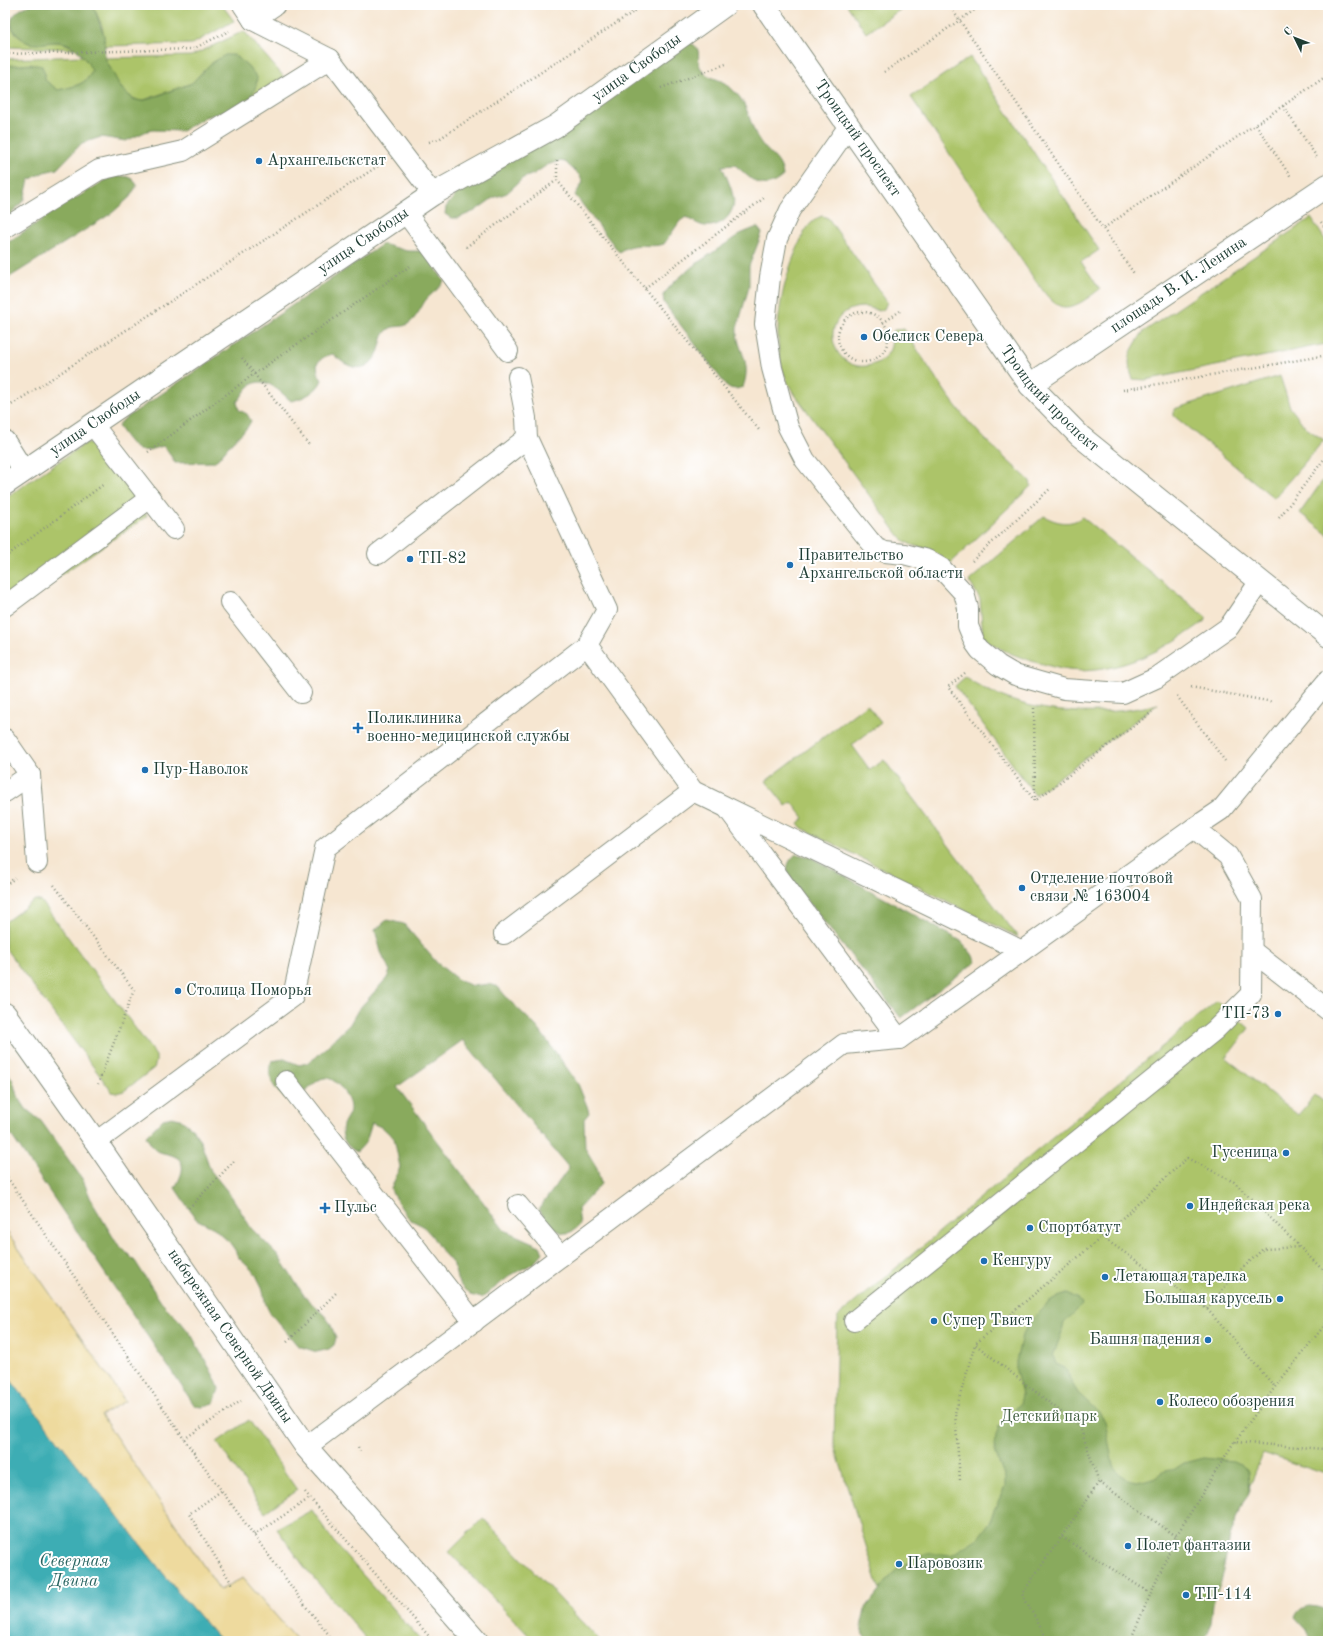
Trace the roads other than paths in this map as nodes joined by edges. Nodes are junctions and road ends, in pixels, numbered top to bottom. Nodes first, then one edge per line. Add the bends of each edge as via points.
1 (275, 5) edge
2 (725, 5) edge
3 (764, 5) edge
4 (248, 12) edge
5 (330, 59) junction
6 (849, 126) junction
7 (1328, 185) edge
8 (432, 194) junction
9 (406, 213) junction
10 (5, 228) edge
11 (508, 351) dead end
12 (518, 377) dead end
13 (1030, 385) junction
14 (93, 425) junction
15 (527, 438) junction
16 (5, 441) edge
17 (24, 471) junction
18 (5, 484) edge
19 (150, 498) junction
20 (174, 529) dead end
21 (378, 554) dead end
22 (1260, 581) junction
23 (230, 602) dead end
24 (5, 606) edge
25 (1328, 636) edge
26 (587, 645) junction
27 (1328, 680) edge
28 (301, 693) dead end
29 (5, 739) edge
30 (30, 775) junction
31 (693, 791) junction
32 (5, 792) edge
33 (726, 807) junction
34 (1194, 828) junction
35 (37, 863) road end
36 (504, 934) dead end
37 (1022, 951) junction
38 (1252, 951) junction
39 (1328, 1010) edge
40 (5, 1014) edge
41 (900, 1039) junction
42 (286, 1081) dead end
43 (96, 1142) junction
44 (518, 1205) dead end
45 (561, 1256) junction
46 (854, 1321) dead end
47 (474, 1322) junction
48 (306, 1447) junction
49 (478, 1641) edge

1 - 4 lane
2 - 8 street, улица Свободы via 556,126
3 - 6 street, Троицкий проспект
4 - 5 lane
5 - 8 lane
5 - 10 lane via 183,151 99,170
6 - 13 street, Троицкий проспект
6 - 22 lane via 790,210 777,238 765,324 772,368 788,428 806,460 876,548 927,560 941,568 964,594 968,608 968,626 980,650 1015,676 1064,689 1123,693 1156,678 1229,627
7 - 13 street, площадь В. И. Ленина
8 - 9 street, улица Свободы
9 - 11 lane
9 - 14 street, улица Свободы
12 - 15 lane
13 - 22 street, Троицкий проспект via 1080,436
14 - 17 street, улица Свободы
14 - 19 lane
15 - 21 lane
15 - 26 lane via 607,610
16 - 17 lane
17 - 18 street, улица Свободы
19 - 20 lane
19 - 24 lane
22 - 25 street, Троицкий проспект
23 - 28 lane
26 - 31 lane
26 - 43 lane via 325,848 293,996
27 - 34 lane via 1221,810
29 - 30 lane
30 - 32 lane
30 - 35 lane
31 - 33 lane
31 - 36 lane
33 - 37 lane
33 - 41 lane
34 - 37 lane
34 - 38 lane via 1228,856 1252,899
37 - 41 lane
38 - 39 lane
38 - 46 lane via 1251,994 1232,1015
40 - 43 street, набережная Северной Двины
41 - 45 lane via 844,1044
42 - 47 lane
43 - 48 street, набережная Северной Двины
44 - 45 lane
45 - 47 lane
47 - 48 lane
48 - 49 street, набережная Северной Двины

